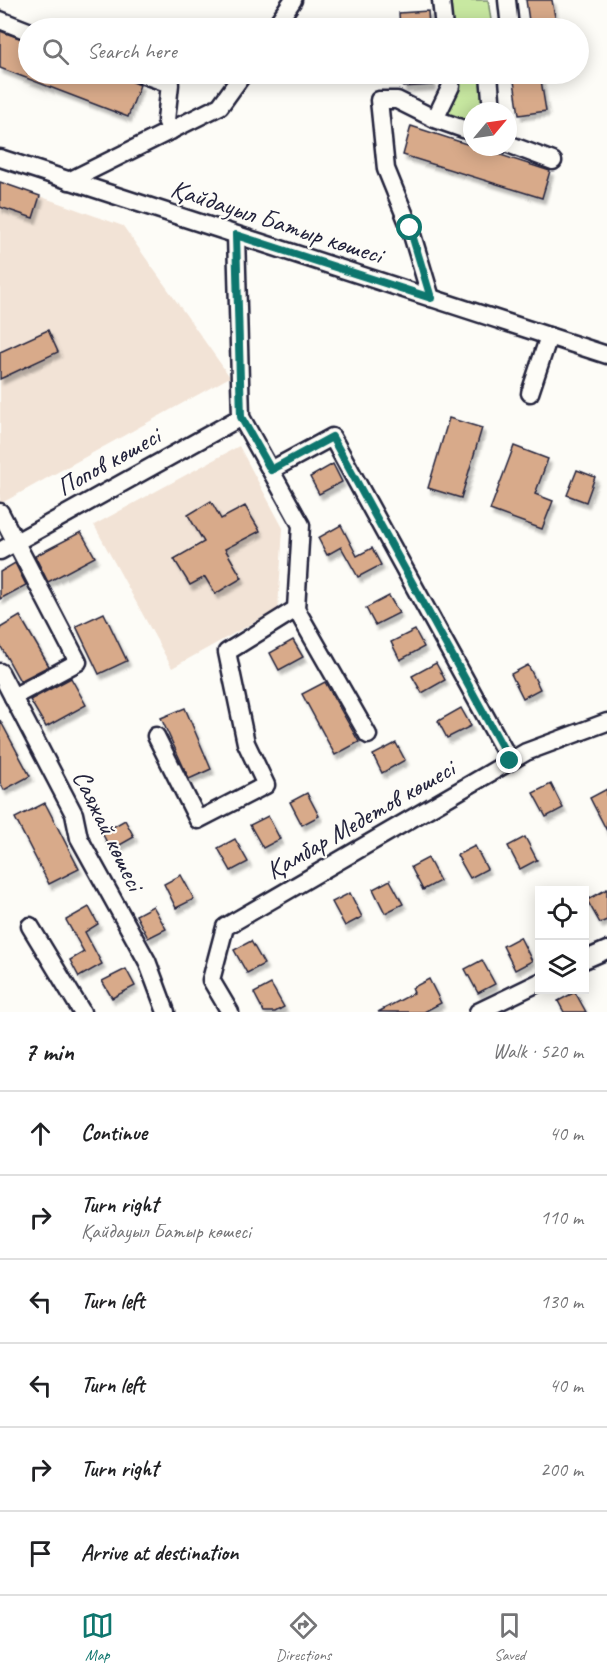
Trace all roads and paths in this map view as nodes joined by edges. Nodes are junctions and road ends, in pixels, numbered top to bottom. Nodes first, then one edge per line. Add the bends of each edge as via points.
1 (293, 0) edge
2 (441, 0) edge
3 (507, 0) edge
4 (281, 18) edge
5 (443, 18) edge
6 (509, 18) edge
7 (0, 20) edge
8 (18, 27) edge
9 (170, 84) edge
10 (236, 84) edge
11 (451, 84) edge
12 (490, 84) edge
13 (491, 102) edge
14 (435, 119) junction
15 (463, 129) edge
16 (171, 131) junction
17 (517, 147) edge
18 (0, 158) edge
19 (553, 160) dead end
20 (69, 181) junction
21 (236, 235) junction
22 (431, 298) junction
23 (549, 336) junction
24 (607, 355) edge
25 (530, 393) dead end
26 (241, 417) junction
27 (271, 470) junction
28 (0, 512) edge
29 (7, 547) edge
30 (296, 609) junction
31 (0, 672) edge
32 (13, 697) junction
33 (607, 722) edge
34 (368, 735) dead end
35 (156, 736) dead end
36 (510, 761) junction
37 (30, 926) dead end
38 (607, 950) edge
39 (589, 958) edge
40 (535, 984) edge
41 (226, 1011) edge
42 (82, 1012) edge
43 (166, 1012) edge
44 (478, 1012) edge

1 - 4 street
2 - 5 street
3 - 6 street
7 - 8 street
9 - 16 street via 166,120
10 - 16 street via 220,106
11 - 14 street
12 - 13 street
14 - 15 street
14 - 22 street via 398,100 379,100 387,169
16 - 20 street
17 - 19 street
18 - 20 street, Қайдауыл Батыр көшесі
20 - 21 street, Қайдауыл Батыр көшесі
21 - 22 street, Қайдауыл Батыр көшесі
21 - 26 street
22 - 23 street, Қайдауыл Батыр көшесі
23 - 24 street, Қайдауыл Батыр көшесі
23 - 25 street
26 - 27 street
26 - 29 street, Попов көшесі
27 - 30 street via 301,525
27 - 36 street via 332,437
28 - 29 street
29 - 32 street via 78,662
30 - 34 street
30 - 35 street via 227,652 246,743 266,785 198,820
31 - 32 street, Саяжай көшесі
32 - 43 street, Саяжай көшесі via 74,814 79,838 147,960
33 - 36 street, Қамбар Медетов көшесі
36 - 41 street, Қамбар Медетов көшесі via 225,927 211,980
37 - 42 street
38 - 39 street
40 - 44 street

